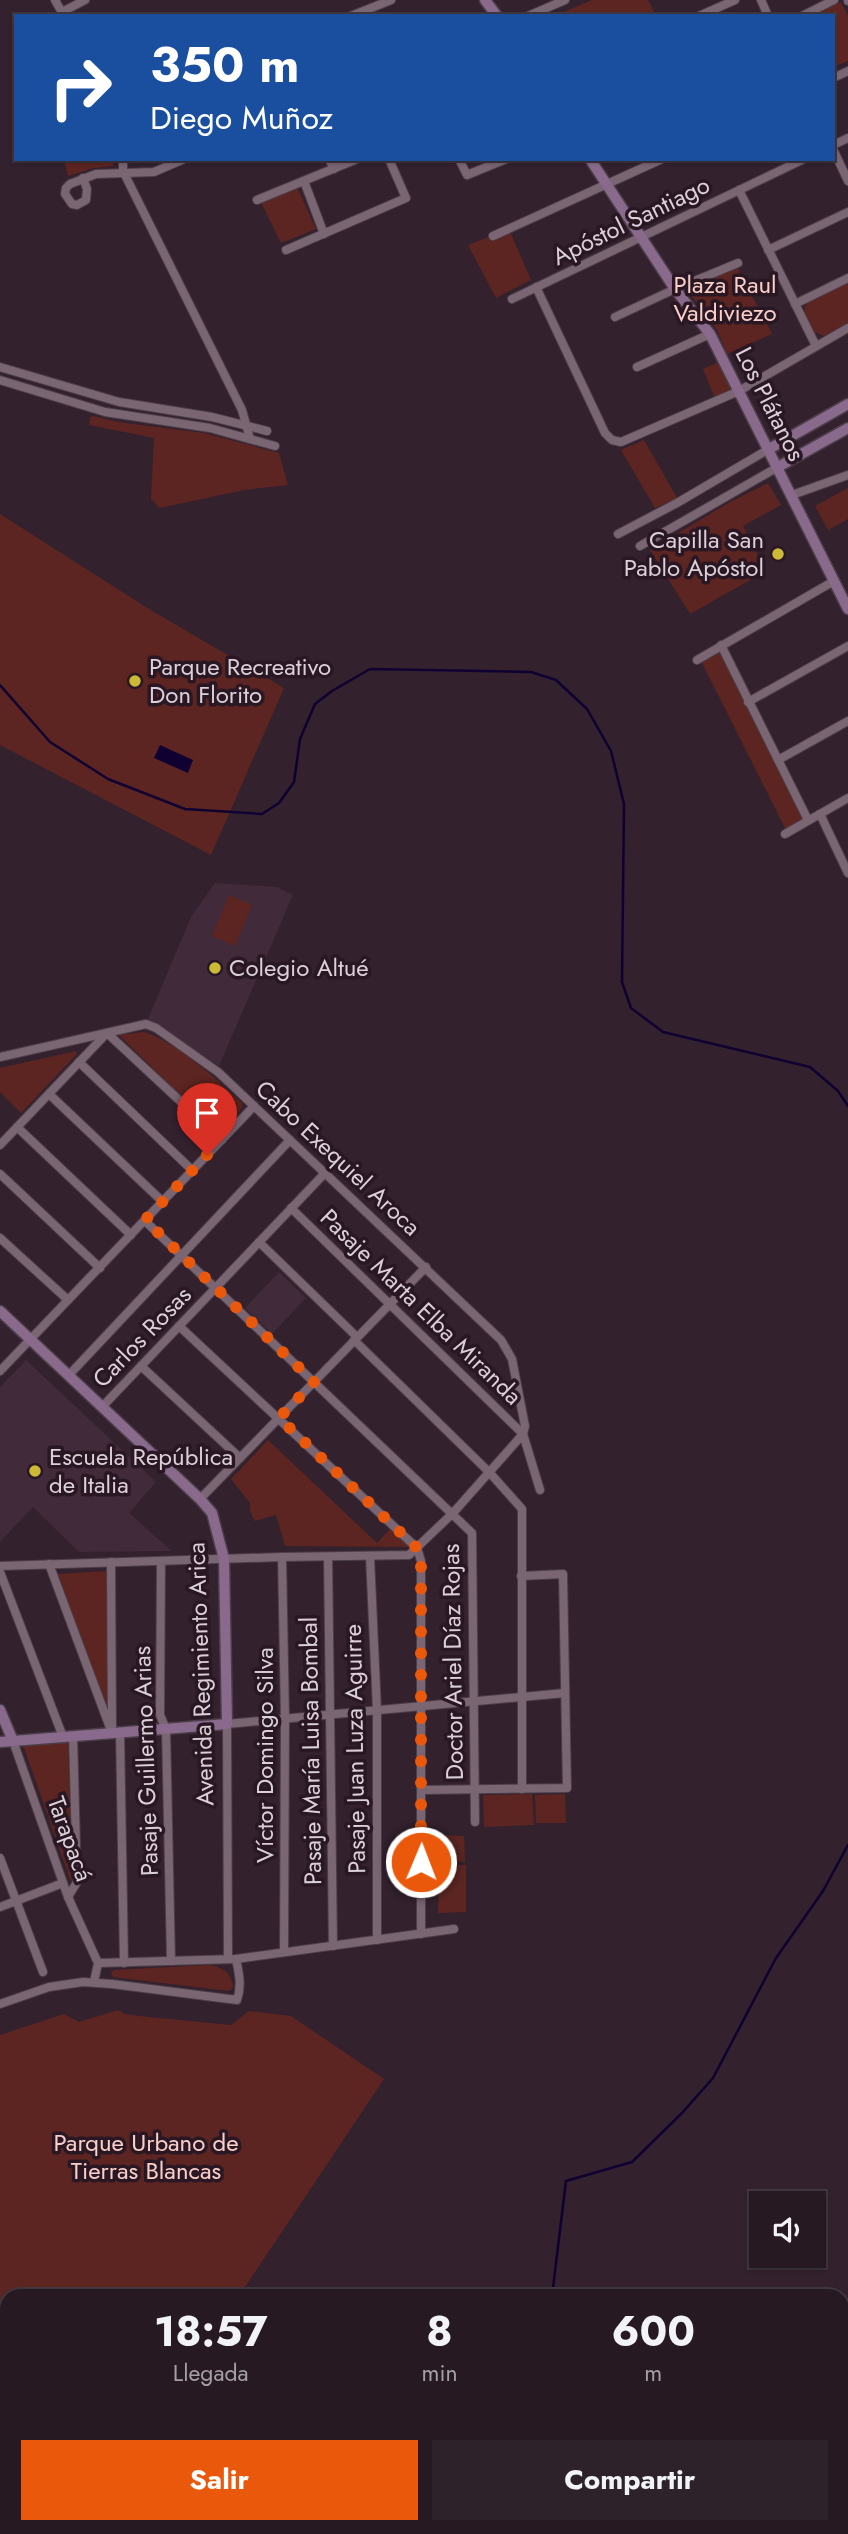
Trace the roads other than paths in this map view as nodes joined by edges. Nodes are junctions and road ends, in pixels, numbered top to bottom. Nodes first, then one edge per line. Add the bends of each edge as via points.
1 (55, 0) edge
2 (85, 0) edge
3 (391, 0) edge
4 (565, 0) edge
5 (736, 0) edge
6 (834, 0) edge
7 (63, 14) edge
8 (356, 14) edge
9 (533, 14) edge
10 (704, 14) edge
11 (806, 14) edge
12 (835, 152) edge
13 (123, 161) edge
14 (179, 161) edge
15 (330, 161) edge
16 (352, 161) edge
17 (391, 161) edge
18 (460, 161) edge
19 (501, 161) edge
20 (591, 161) edge
21 (658, 161) edge
22 (800, 161) edge
23 (334, 169) junction
24 (123, 172) junction
25 (83, 178) dead end
26 (304, 181) junction
27 (848, 181) edge
28 (607, 186) junction
29 (739, 190) junction
30 (257, 200) dead end
31 (848, 212) edge
32 (324, 234) junction
33 (493, 236) dead end
34 (642, 237) junction
35 (286, 250) dead end
36 (768, 250) junction
37 (738, 263) dead end
38 (848, 278) edge
39 (536, 287) junction
40 (675, 289) junction
41 (512, 299) dead end
42 (795, 304) junction
43 (615, 317) dead end
44 (848, 328) edge
45 (710, 334) junction
46 (816, 346) junction
47 (0, 367) edge
48 (637, 367) dead end
49 (0, 380) edge
50 (739, 391) junction
51 (848, 404) edge
52 (248, 426) junction
53 (848, 428) edge
54 (267, 431) dead end
55 (250, 439) junction
56 (275, 446) dead end
57 (769, 449) junction
58 (778, 467) junction
59 (848, 475) edge
60 (792, 495) junction
61 (618, 534) dead end
62 (640, 546) dead end
63 (840, 584) edge
64 (848, 609) edge
65 (721, 645) junction
66 (848, 646) edge
67 (697, 660) dead end
68 (748, 702) junction
69 (848, 721) edge
70 (778, 760) junction
71 (848, 798) edge
72 (820, 814) junction
73 (808, 820) junction
74 (785, 834) dead end
75 (848, 873) edge
76 (107, 1033) junction
77 (0, 1056) edge
78 (79, 1062) junction
79 (49, 1094) junction
80 (254, 1106) junction
81 (17, 1127) junction
82 (222, 1140) junction
83 (290, 1140) junction
84 (0, 1145) edge
85 (192, 1171) junction
86 (325, 1173) junction
87 (0, 1174) edge
88 (163, 1202) junction
89 (291, 1208) junction
90 (145, 1220) junction
91 (131, 1235) junction
92 (0, 1238) edge
93 (259, 1242) junction
94 (181, 1256) junction
95 (426, 1267) junction
96 (100, 1268) junction
97 (215, 1288) junction
98 (68, 1300) junction
99 (390, 1303) junction
100 (0, 1311) edge
101 (179, 1326) junction
102 (31, 1339) junction
103 (356, 1339) junction
104 (141, 1366) junction
105 (0, 1371) edge
106 (69, 1375) junction
107 (314, 1382) junction
108 (102, 1407) junction
109 (279, 1418) junction
110 (523, 1434) junction
111 (240, 1458) junction
112 (489, 1472) junction
113 (540, 1490) dead end
114 (200, 1499) junction
115 (453, 1513) junction
116 (417, 1548) junction
117 (282, 1557) junction
118 (328, 1557) junction
119 (370, 1557) junction
120 (224, 1559) junction
121 (161, 1561) junction
122 (111, 1562) junction
123 (49, 1564) junction
124 (0, 1566) edge
125 (0, 1572) edge
126 (521, 1576) junction
127 (565, 1693) junction
128 (522, 1697) junction
129 (472, 1702) junction
130 (422, 1706) junction
131 (0, 1710) edge
132 (377, 1710) junction
133 (330, 1714) junction
134 (285, 1718) junction
135 (227, 1724) junction
136 (166, 1729) junction
137 (116, 1733) junction
138 (68, 1737) junction
139 (13, 1741) junction
140 (0, 1742) edge
141 (474, 1789) junction
142 (522, 1789) junction
143 (422, 1790) junction
144 (475, 1822) dead end
145 (0, 1858) edge
146 (63, 1883) junction
147 (68, 1897) junction
148 (16, 1901) junction
149 (0, 1907) edge
150 (454, 1929) dead end
151 (421, 1934) junction
152 (377, 1940) junction
153 (333, 1946) junction
154 (285, 1952) junction
155 (232, 1959) junction
156 (171, 1961) junction
157 (124, 1963) junction
158 (98, 1964) junction
159 (43, 1972) dead end
160 (94, 1983) junction
161 (0, 2004) edge

1 - 7 street
2 - 7 street
3 - 8 street
4 - 9 street
5 - 10 street
6 - 11 street
12 - 27 street
13 - 24 street
14 - 24 street via 154,172
15 - 23 street
16 - 23 street
17 - 32 street via 406,198
18 - 19 street via 467,175
20 - 28 street, Los Plátanos
21 - 28 street
22 - 29 street, Apóstol Santiago
23 - 26 street
24 - 25 street
24 - 52 street
26 - 30 street
26 - 32 street
28 - 33 street
28 - 34 street, Los Plátanos
29 - 34 street, Apóstol Santiago
29 - 36 street
31 - 36 street
32 - 35 street
34 - 39 street, Apóstol Santiago
34 - 40 street, Los Plátanos
36 - 42 street
37 - 40 street
38 - 42 street
39 - 41 street, Apóstol Santiago
39 - 50 street via 612,440 621,442
40 - 43 street
40 - 45 street, Los Plátanos
42 - 46 street
44 - 46 street
45 - 48 street
45 - 50 street, Los Plátanos
46 - 50 street
47 - 52 street via 119,402
49 - 55 street via 105,412
50 - 57 street, Los Plátanos
51 - 57 street
52 - 54 street
52 - 55 street
53 - 58 street
55 - 56 street
57 - 58 street, Los Plátanos
57 - 61 street
58 - 60 street, Los Plátanos
58 - 62 street
59 - 60 street
60 - 63 street, Los Plátanos
63 - 64 street, Los Plátanos
63 - 65 street
65 - 67 street
65 - 68 street
66 - 68 street
68 - 70 street
69 - 70 street
70 - 73 street
71 - 72 street
72 - 73 street
72 - 75 street
73 - 74 street
76 - 77 street, Cabo Exequiel Aroca
76 - 78 street
76 - 80 street, Cabo Exequiel Aroca via 140,1024 156,1028 218,1072
76 - 82 street
78 - 79 street
78 - 85 street
79 - 81 street
79 - 88 street
80 - 82 street
80 - 83 street, Cabo Exequiel Aroca
81 - 84 street
81 - 91 street
82 - 85 street
83 - 86 street, Cabo Exequiel Aroca
83 - 94 street
85 - 88 street
86 - 89 street, Carlos Rosas
86 - 95 street, Cabo Exequiel Aroca
87 - 96 street
88 - 90 street
89 - 93 street, Carlos Rosas
89 - 99 street, Pasaje Marta Elba Miranda
90 - 91 street
90 - 94 street, Doctor Ariel Díaz Rojas
91 - 96 street
92 - 98 street
93 - 97 street, Carlos Rosas
93 - 103 street
94 - 97 street, Doctor Ariel Díaz Rojas
94 - 106 street
95 - 99 street
95 - 110 street, Cabo Exequiel Aroca via 505,1346 514,1366
96 - 98 street
97 - 101 street, Carlos Rosas
97 - 107 street, Doctor Ariel Díaz Rojas
98 - 102 street
99 - 103 street
99 - 110 street, Pasaje Marta Elba Miranda
100 - 102 street, Avenida Regimiento Arica
101 - 104 street, Carlos Rosas
101 - 109 street
102 - 105 street
102 - 106 street, Avenida Regimiento Arica
103 - 107 street
103 - 112 street
104 - 108 street, Carlos Rosas
104 - 111 street
106 - 108 street, Avenida Regimiento Arica
107 - 109 street
107 - 115 street, Doctor Ariel Díaz Rojas
108 - 114 street, Avenida Regimiento Arica
109 - 111 street
109 - 116 street
110 - 112 street
110 - 113 street, Cabo Exequiel Aroca
111 - 114 street
112 - 115 street
112 - 126 street via 522,1509
114 - 120 street, Avenida Regimiento Arica via 212,1513
115 - 116 street
115 - 129 street, Doctor Ariel Díaz Rojas via 472,1533
116 - 119 street via 409,1555
116 - 130 street via 421,1561
117 - 118 street
117 - 120 street
117 - 134 street, Víctor Domingo Silva
118 - 119 street
118 - 133 street, Pasaje María Luisa Bombal
119 - 132 street, Pasaje Juan Luza Aguirre
120 - 121 street
120 - 135 street, Avenida Regimiento Arica
121 - 122 street
121 - 136 street, Pasaje Guillermo Arias via 160,1715
122 - 123 street
122 - 137 street
123 - 124 street
123 - 137 street
125 - 138 street
126 - 127 street via 563,1574
126 - 128 street
127 - 128 street
127 - 142 street via 567,1788
128 - 129 street
128 - 142 street
129 - 130 street
129 - 141 street, Doctor Ariel Díaz Rojas
130 - 132 street
130 - 143 street
131 - 139 street, Tarapacá
132 - 133 street
132 - 152 street, Pasaje Juan Luza Aguirre
133 - 134 street
133 - 153 street, Pasaje María Luisa Bombal
134 - 135 street
134 - 154 street, Víctor Domingo Silva
135 - 136 street
135 - 155 street, Avenida Regimiento Arica
136 - 137 street
136 - 156 street, Pasaje Guillermo Arias
137 - 138 street
137 - 157 street
138 - 139 street
138 - 147 street via 77,1882
139 - 140 street
139 - 146 street, Tarapacá
141 - 142 street
141 - 143 street
141 - 144 street, Doctor Ariel Díaz Rojas
143 - 151 street
145 - 148 street
146 - 147 street, Tarapacá
146 - 148 street
147 - 158 street, Tarapacá
148 - 149 street
148 - 159 street
150 - 151 street
151 - 152 street
152 - 153 street
153 - 154 street
154 - 155 street
155 - 156 street
155 - 160 street, Avenida Regimiento Arica via 240,1980 237,2000
156 - 157 street
157 - 158 street
158 - 160 street
160 - 161 street via 50,1987

